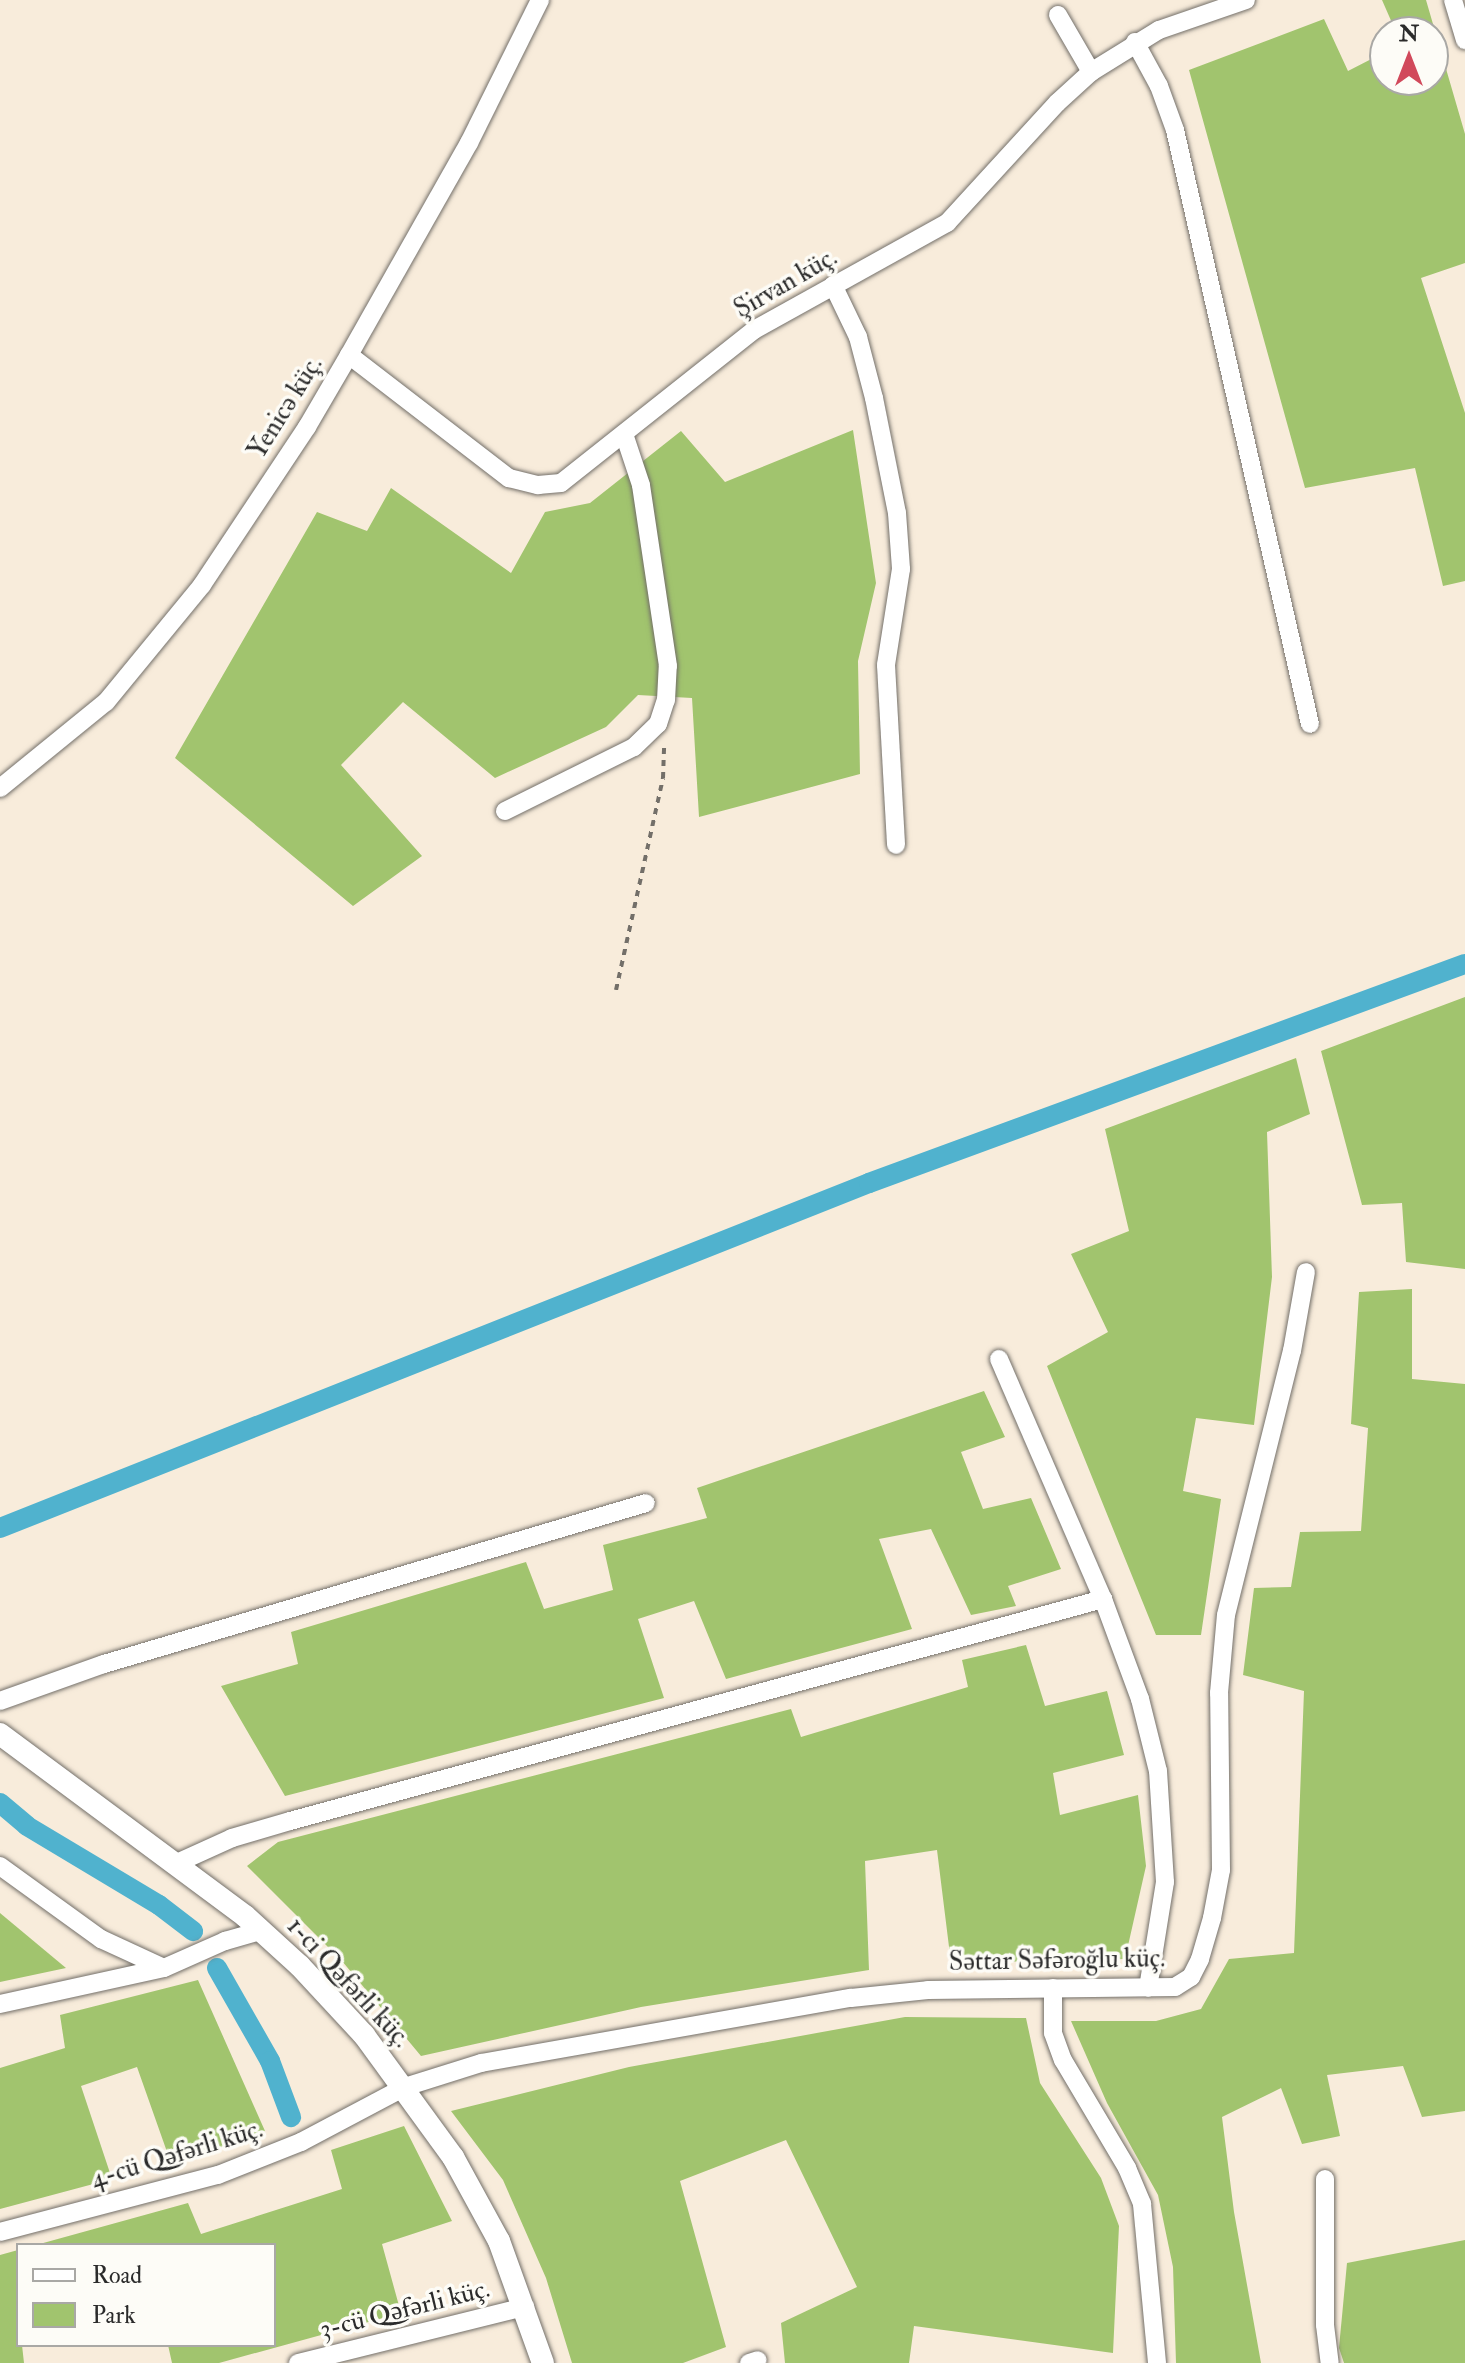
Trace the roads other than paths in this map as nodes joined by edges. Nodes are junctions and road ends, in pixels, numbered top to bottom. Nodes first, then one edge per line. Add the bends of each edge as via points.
1 (1246, 0) edge
2 (1453, 0) edge
3 (536, 2) edge
4 (1058, 15) dead end
5 (1465, 40) edge
6 (1135, 42) junction
7 (1091, 72) junction
8 (833, 285) junction
9 (349, 355) junction
10 (624, 434) junction
11 (1310, 724) dead end
12 (0, 788) edge
13 (505, 811) dead end
14 (896, 845) dead end
15 (1306, 1272) dead end
16 (999, 1359) dead end
17 (646, 1503) dead end
18 (1103, 1599) junction
19 (0, 1701) edge
20 (0, 1734) edge
21 (177, 1863) junction
22 (0, 1866) edge
23 (261, 1931) junction
24 (164, 1968) junction
25 (1053, 1988) junction
26 (1148, 1988) junction
27 (0, 2004) edge
28 (405, 2087) junction
29 (1325, 2179) dead end
30 (0, 2232) edge
31 (525, 2307) junction
32 (298, 2363) edge
33 (543, 2363) edge
34 (1157, 2363) edge
35 (1330, 2363) edge

1 - 6 street, Şirvan küç.
2 - 5 street
3 - 9 street, Yenicə küç. via 469,143
4 - 7 street
6 - 7 street, Şirvan küç.
6 - 11 street via 1175,130
7 - 8 street, Şirvan küç. via 947,223
8 - 10 street, Şirvan küç. via 754,330
8 - 14 street via 858,337 897,513 901,569 886,665
9 - 10 street, Şirvan küç. via 509,478 538,485 561,483
9 - 12 street, Yenicə küç. via 202,585 106,702
10 - 13 street via 641,485 668,666 666,700 658,724 634,747
15 - 26 street, Səttar Səfəroğlu küç. via 1292,1351 1226,1615 1219,1693 1221,1870 1212,1918 1191,1977 1175,1987
16 - 18 street
17 - 19 street via 104,1664
18 - 21 street via 304,1817 232,1838
18 - 26 street via 1140,1699 1158,1771 1165,1882
20 - 21 street, 1-ci Qəfərli küç.
21 - 23 street, 1-ci Qəfərli küç.
22 - 24 street via 101,1939
23 - 24 street
23 - 28 street, 1-ci Qəfərli küç. via 364,2035
24 - 27 street
25 - 26 street, Səttar Səfəroğlu küç.
25 - 28 street, Səttar Səfəroğlu küç. via 928,1990 851,1998 481,2063
25 - 34 street via 1053,2033 1063,2060 1127,2168 1142,2204
28 - 30 street, 4-cü Qəfərli küç. via 312,2137 218,2175
28 - 31 street, 1-ci Qəfərli küç. via 453,2157 499,2241
29 - 35 street
31 - 32 street, 3-cü Qəfərli küç.
31 - 33 street, 1-ci Qəfərli küç.

